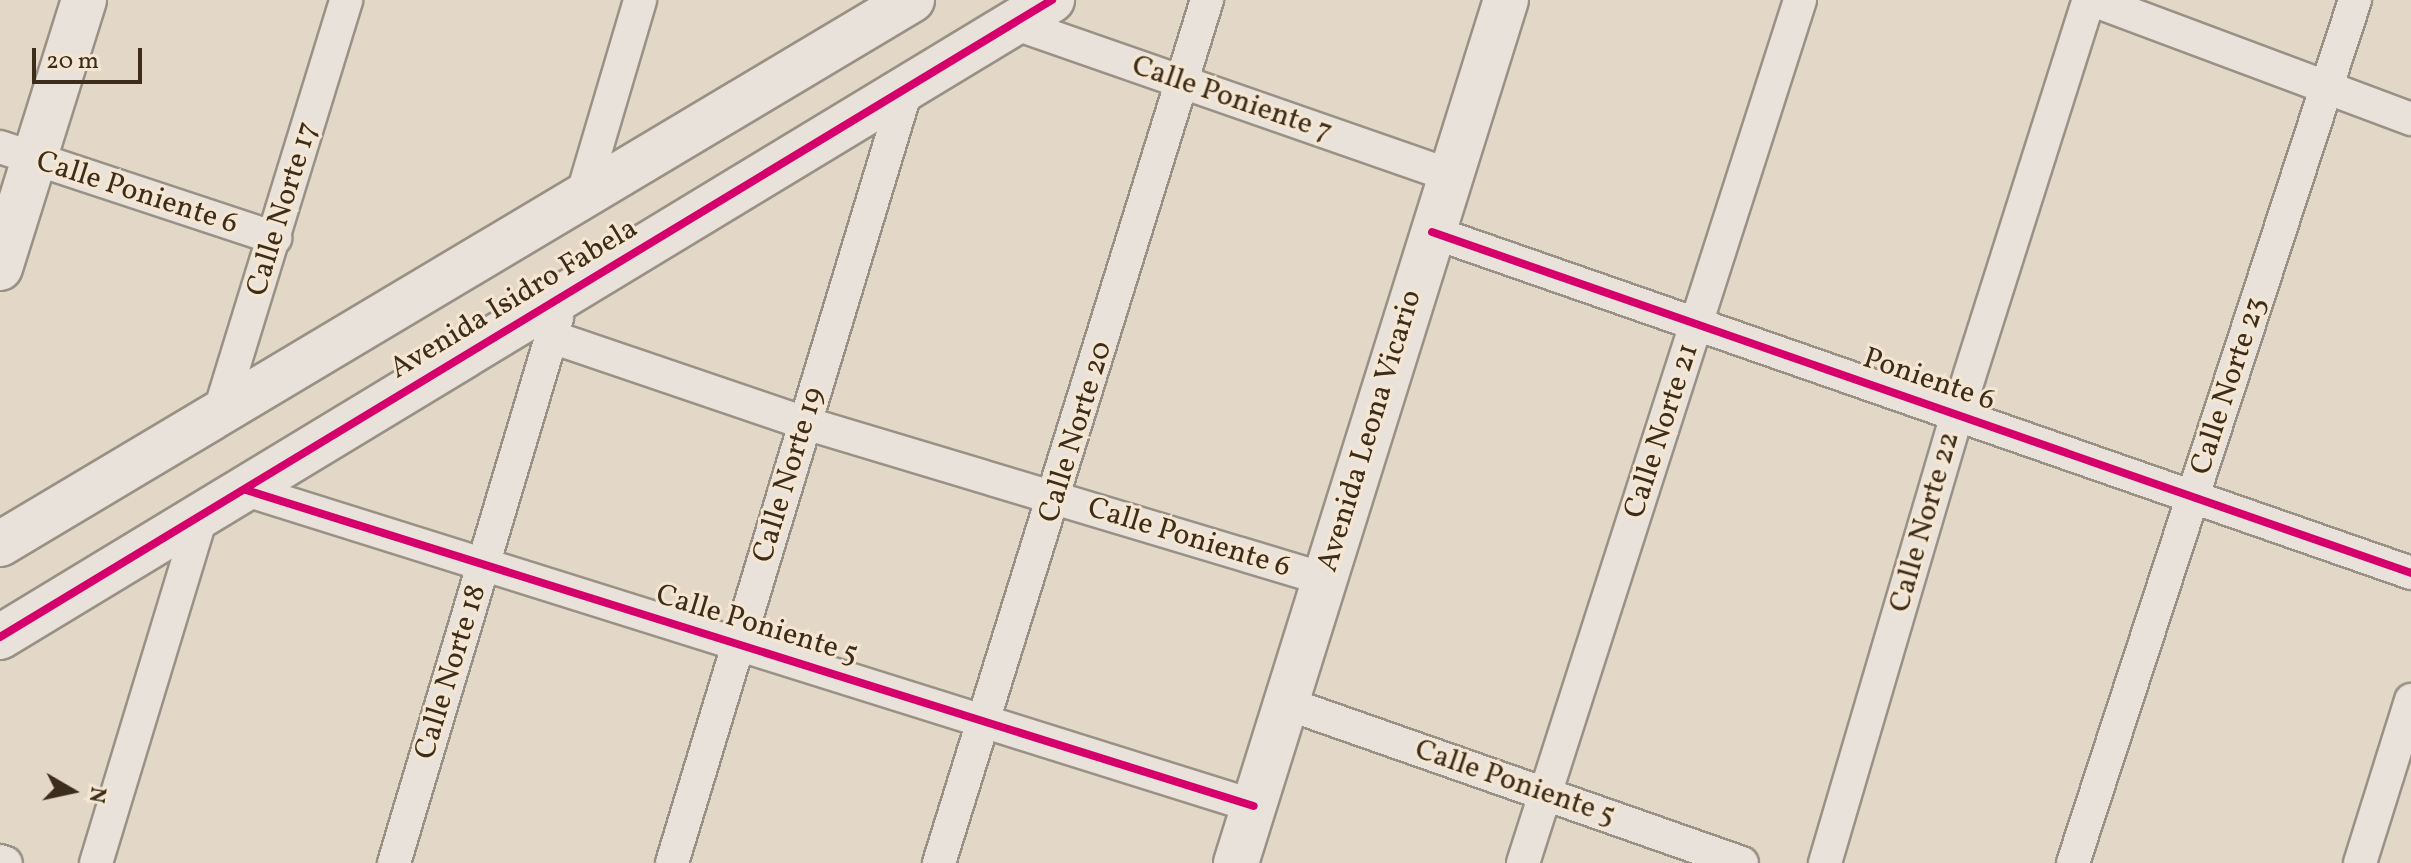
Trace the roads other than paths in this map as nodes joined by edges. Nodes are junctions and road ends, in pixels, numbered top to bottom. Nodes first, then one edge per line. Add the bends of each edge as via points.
1 (84, 0) edge
2 (346, 0) edge
3 (640, 0) edge
4 (912, 0) edge
5 (1052, 0) edge
6 (1207, 0) edge
7 (1506, 0) edge
8 (1800, 0) edge
9 (2091, 0) edge
10 (2355, 0) edge
11 (1013, 23) junction
12 (1181, 82) junction
13 (907, 87) junction
14 (2326, 87) junction
15 (2411, 119) edge
16 (18, 153) edge
17 (1450, 175) junction
18 (583, 193) junction
19 (1432, 232) junction
20 (275, 238) junction
21 (0, 268) edge
22 (558, 316) junction
23 (1696, 324) junction
24 (1957, 415) junction
25 (218, 417) junction
26 (805, 423) junction
27 (246, 490) junction
28 (1057, 497) junction
29 (2193, 497) junction
30 (201, 517) junction
31 (0, 544) edge
32 (483, 565) junction
33 (2411, 573) edge
34 (1324, 579) junction
35 (0, 637) edge
36 (738, 644) junction
37 (2411, 700) edge
38 (1288, 704) junction
39 (983, 722) junction
40 (1546, 794) junction
41 (1254, 806) junction
42 (0, 861) edge
43 (6, 863) edge
44 (96, 863) edge
45 (394, 863) edge
46 (672, 863) edge
47 (939, 863) edge
48 (1236, 863) edge
49 (1523, 863) edge
50 (1742, 863) edge
51 (1825, 863) edge
52 (2073, 863) edge
53 (2360, 863) edge

1 - 16 street
2 - 20 street, Calle Norte 17
3 - 18 street
4 - 18 street, Avenida Isidro Fabela
5 - 11 street, Avenida Isidro Fabela
6 - 12 street, Calle Norte 20
7 - 17 street, Avenida Leona Vicario
8 - 23 street, Calle Norte 21
9 - 14 street
9 - 24 street, Calle Norte 22
10 - 14 street, Calle Norte 23
11 - 12 street, Calle Poniente 7
11 - 13 street, Avenida Isidro Fabela
12 - 17 street, Calle Poniente 7
12 - 28 street, Calle Norte 20
13 - 22 street, Avenida Isidro Fabela
13 - 26 street, Calle Norte 19
14 - 15 street
14 - 29 street, Calle Norte 23
16 - 20 street, Calle Poniente 6
16 - 21 street
17 - 19 street, Avenida Leona Vicario
18 - 25 street, Avenida Isidro Fabela
19 - 23 street, Poniente 6
19 - 34 street, Avenida Leona Vicario
20 - 25 street, Calle Norte 17
22 - 26 street, Calle Poniente 6
22 - 27 street, Avenida Isidro Fabela
22 - 32 street, Calle Norte 18
23 - 24 street, Poniente 6
23 - 40 street, Calle Norte 21
24 - 29 street, Poniente 6
24 - 51 street, Calle Norte 22
25 - 31 street, Avenida Isidro Fabela
26 - 28 street, Calle Poniente 6
26 - 36 street, Calle Norte 19
27 - 30 street, Avenida Isidro Fabela
27 - 32 street, Calle Poniente 5
28 - 34 street, Calle Poniente 6
28 - 39 street, Calle Norte 20
29 - 33 street, Poniente 6
29 - 52 street, Calle Norte 23
30 - 35 street, Avenida Isidro Fabela
30 - 44 street
32 - 36 street, Calle Poniente 5
32 - 45 street, Calle Norte 18
34 - 38 street, Avenida Leona Vicario
36 - 39 street, Calle Poniente 5
36 - 46 street, Calle Norte 19
37 - 53 street
38 - 40 street, Calle Poniente 5
38 - 41 street, Avenida Leona Vicario
39 - 41 street, Calle Poniente 5
39 - 47 street, Calle Norte 20
40 - 49 street, Calle Norte 21
40 - 50 street, Calle Poniente 5
41 - 48 street, Avenida Leona Vicario
42 - 43 street

